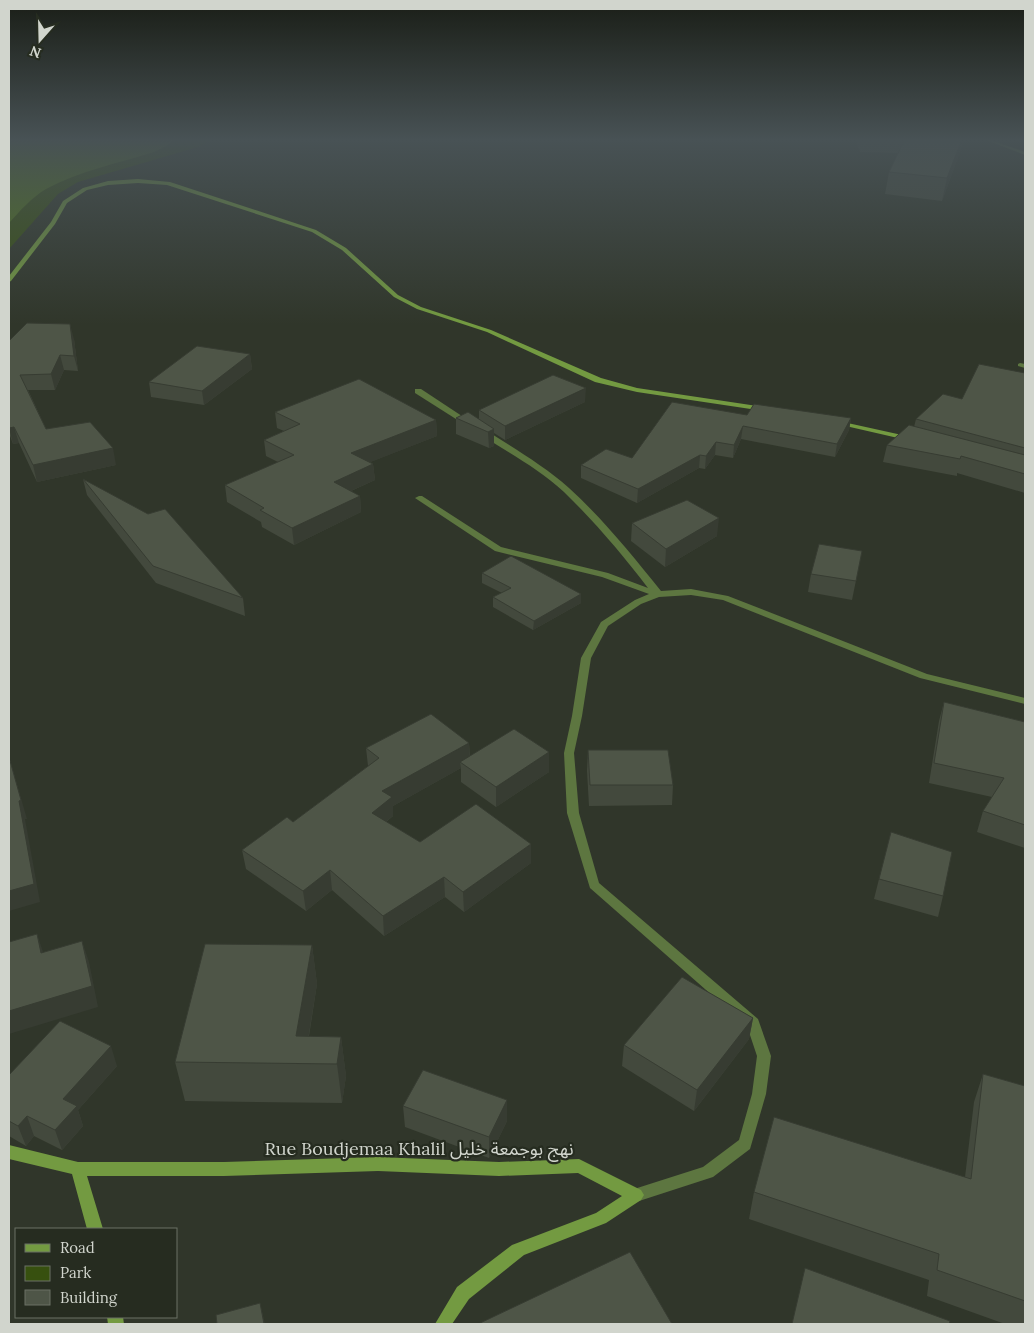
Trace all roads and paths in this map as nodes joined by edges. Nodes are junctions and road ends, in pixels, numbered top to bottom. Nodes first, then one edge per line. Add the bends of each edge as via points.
1 (66, 201) edge
2 (223, 201) edge
3 (9, 280) edge
4 (418, 391) dead end
5 (776, 411) edge
6 (832, 421) edge
7 (922, 441) edge
8 (419, 498) dead end
9 (658, 594) junction
10 (1025, 701) edge
11 (9, 1152) edge
12 (78, 1169) junction
13 (636, 1195) junction
14 (95, 1228) edge
15 (443, 1324) edge

1 - 3 street via 54,223
2 - 5 street via 314,231 344,249 396,296 419,308 489,331 598,380 637,390
4 - 9 street via 566,490 624,550
6 - 7 street
8 - 9 street via 498,549 605,575
9 - 10 street via 691,592 725,598 924,676
9 - 13 street via 638,602 604,624 586,658 569,753 574,813 594,885 753,1023 764,1056 759,1094 745,1144 708,1172
11 - 12 street, Rue Boudjemaa Khalil نهج بوجمعة خليل
12 - 13 street, Rue Boudjemaa Khalil نهج بوجمعة خليل via 378,1164 499,1169 580,1166
12 - 14 street
13 - 15 street via 601,1218 518,1250 463,1294

